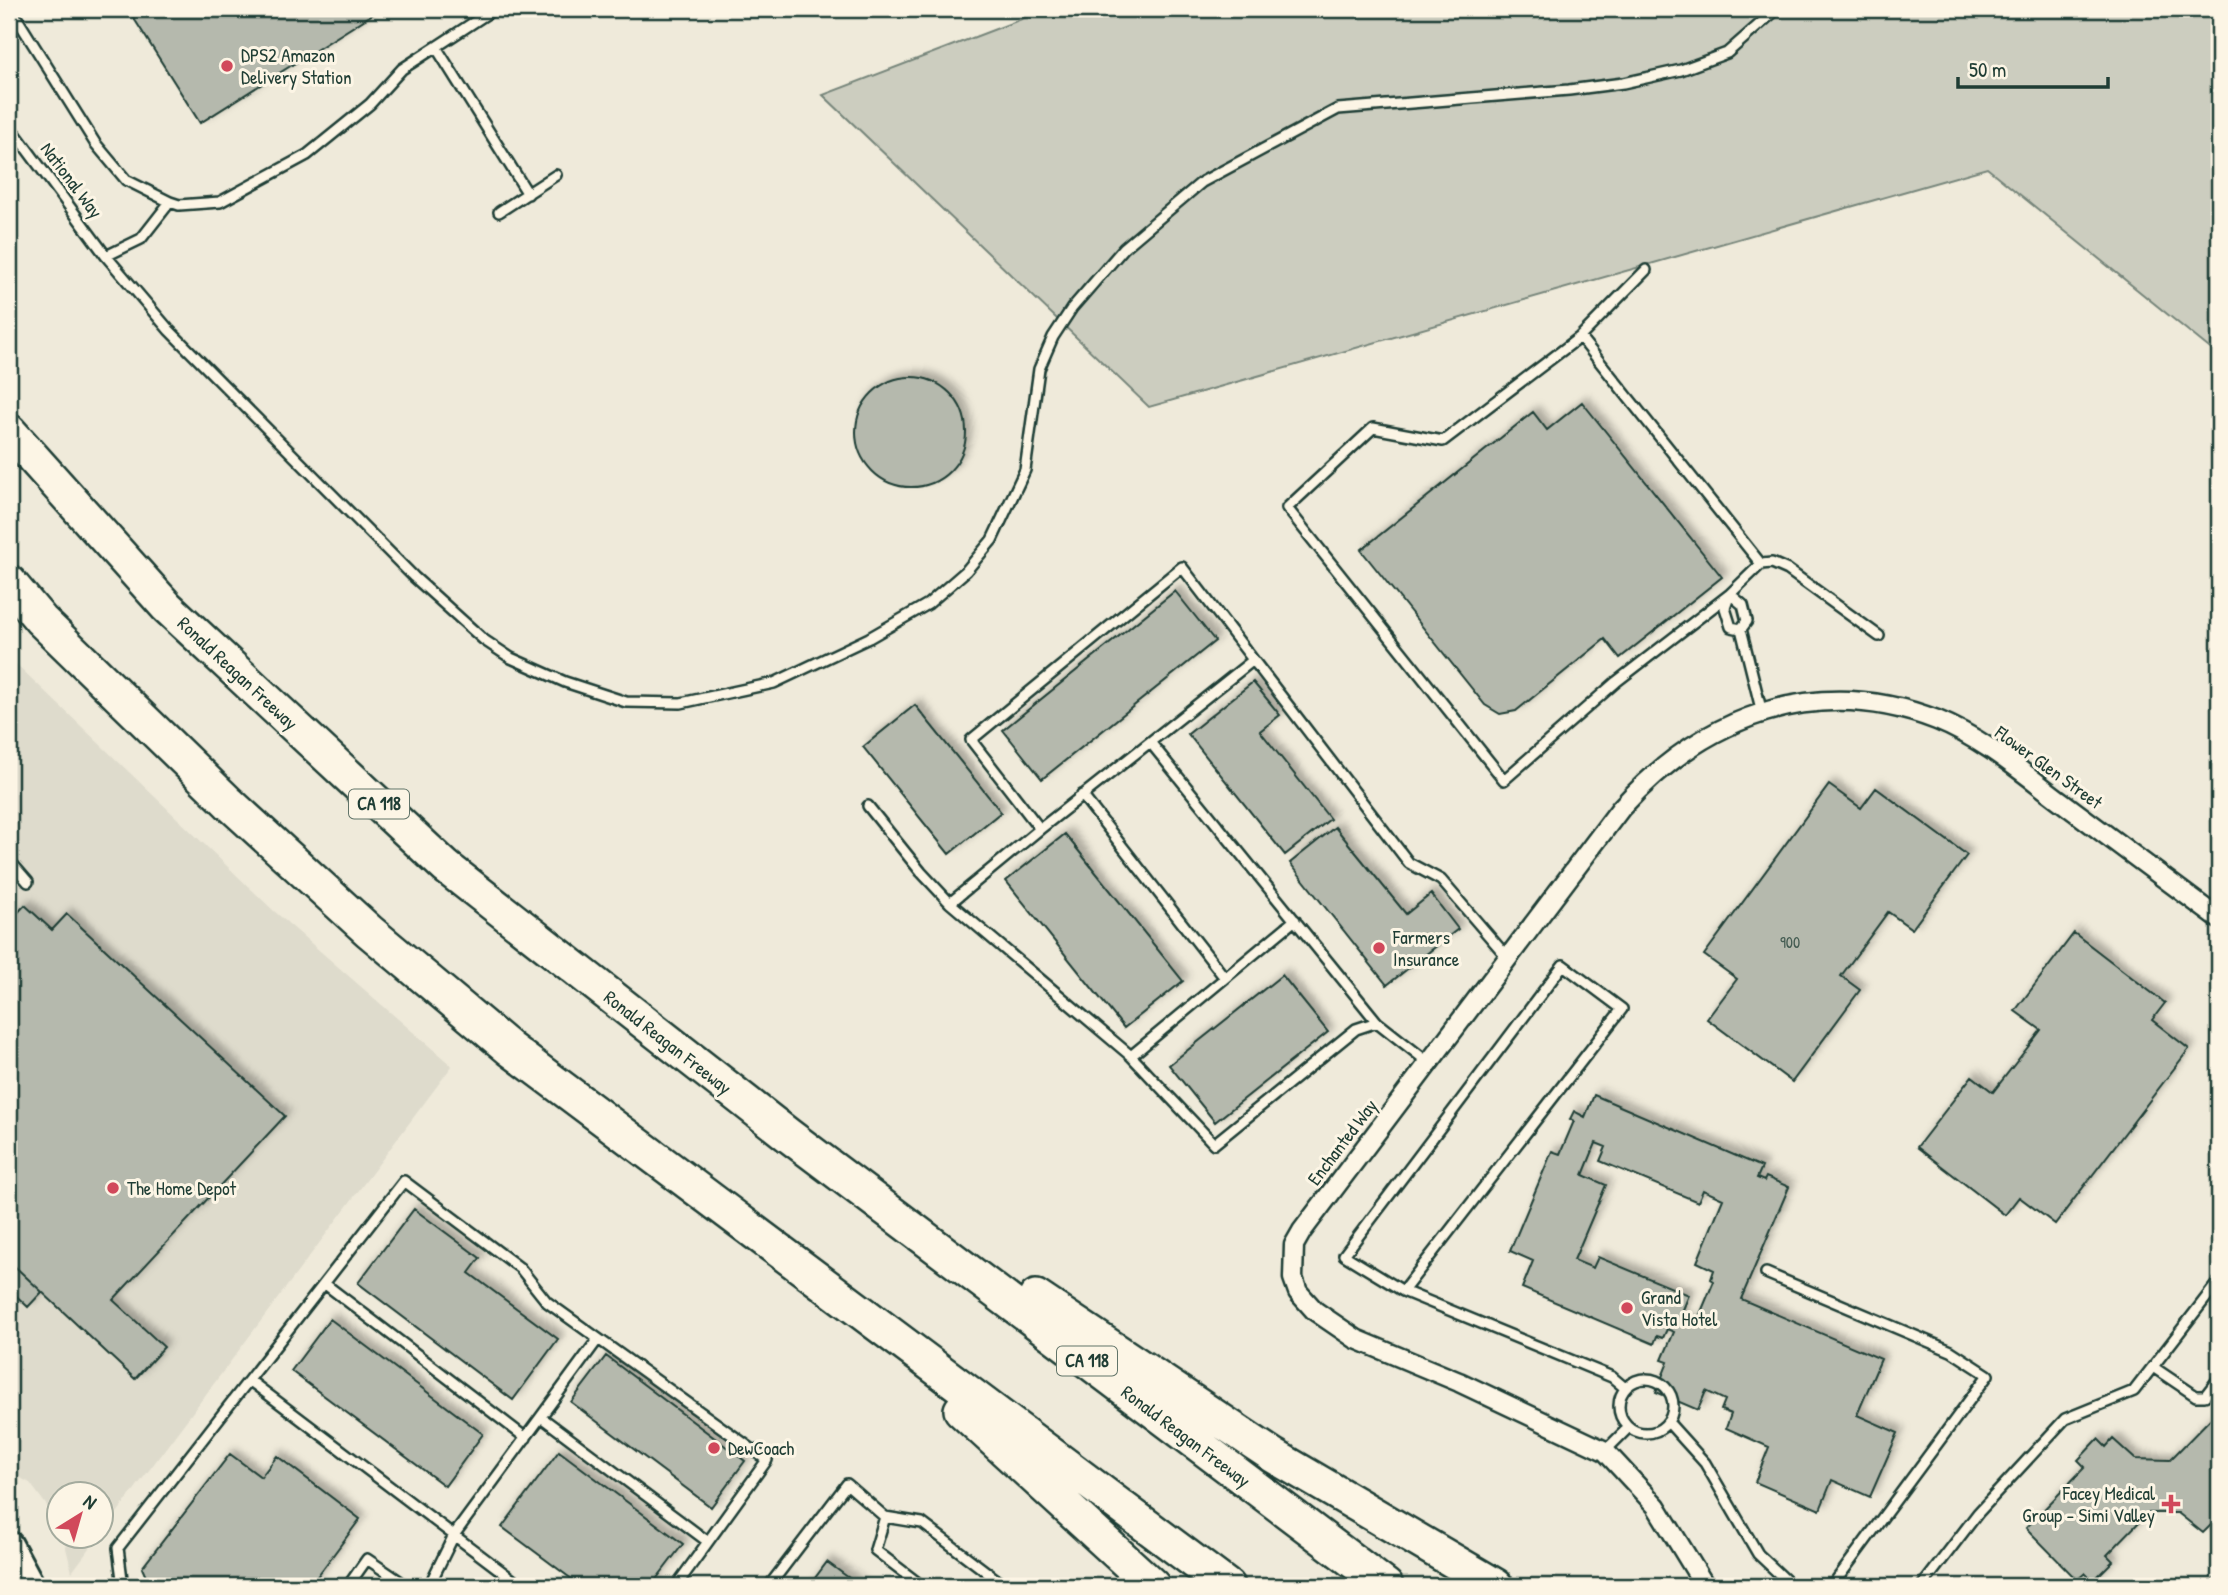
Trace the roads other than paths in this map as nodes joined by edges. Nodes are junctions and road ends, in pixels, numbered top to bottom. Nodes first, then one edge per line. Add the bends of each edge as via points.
1 (11, 9) edge
2 (494, 9) edge
3 (1777, 9) edge
4 (436, 47) junction
5 (9, 125) edge
6 (556, 175) dead end
7 (527, 194) junction
8 (170, 202) junction
9 (499, 212) dead end
10 (106, 256) junction
11 (1646, 270) dead end
12 (1580, 337) junction
13 (9, 431) edge
14 (1760, 564) junction
15 (9, 582) edge
16 (9, 591) edge
17 (1730, 594) junction
18 (41, 620) junction
19 (1741, 629) junction
20 (1879, 636) dead end
21 (1252, 661) junction
22 (1830, 703) joint
23 (1762, 713) junction
24 (1150, 742) junction
25 (1082, 795) junction
26 (868, 806) dead end
27 (1040, 829) junction
28 (9, 860) edge
29 (28, 883) dead end
30 (950, 903) junction
31 (2219, 919) edge
32 (1295, 920) junction
33 (1508, 958) junction
34 (1225, 978) junction
35 (1377, 1022) junction
36 (1131, 1056) junction
37 (1429, 1062) junction
38 (788, 1135) junction
39 (789, 1257) junction
40 (1766, 1273) dead end
41 (2219, 1281) edge
42 (325, 1284) junction
43 (1403, 1291) junction
44 (598, 1339) junction
45 (2153, 1367) junction
46 (2219, 1378) edge
47 (249, 1380) junction
48 (1625, 1388) junction
49 (541, 1417) junction
50 (1668, 1422) junction
51 (1629, 1427) junction
52 (526, 1438) junction
53 (1605, 1451) junction
54 (886, 1517) junction
55 (454, 1535) junction
56 (707, 1541) junction
57 (9, 1545) edge
58 (122, 1584) edge
59 (31, 1586) edge
60 (348, 1586) edge
61 (407, 1586) edge
62 (429, 1586) edge
63 (521, 1586) edge
64 (676, 1586) edge
65 (769, 1586) edge
66 (922, 1586) edge
67 (1001, 1586) edge
68 (1153, 1586) edge
69 (1227, 1586) edge
70 (1386, 1586) edge
71 (1496, 1586) edge
72 (1705, 1586) edge
73 (1792, 1586) edge
74 (1832, 1586) edge
75 (1922, 1586) edge
76 (2158, 1586) edge
77 (2177, 1586) edge

1 - 8 lane via 95,143 126,180
2 - 4 lane
3 - 10 lane, National Way via 1727,52 1681,70 1569,90 1338,109 1202,182 1124,248 1072,307 1053,337 1040,369 1025,470 992,540 965,571 929,604 774,683 681,703 626,702 565,682 511,658 484,640 414,577 169,330
4 - 7 lane
4 - 8 lane via 402,69 370,104 307,155 220,202
5 - 10 lane, National Way
6 - 7 lane
7 - 9 lane
8 - 10 lane via 141,239
11 - 12 lane
12 - 14 lane
12 - 17 lane via 1443,441 1373,428 1287,508 1504,780 1616,682
13 - 38 highway, Ronald Reagan Freeway / CA 118 via 167,607 446,867
14 - 17 lane
14 - 20 lane via 1788,570
15 - 18 highway
16 - 18 highway
17 - 19 lane via 1743,605 1747,621
17 - 19 lane via 1725,608 1731,626
18 - 39 highway via 369,931 510,1049
19 - 23 lane
21 - 24 lane
21 - 27 lane via 1182,567 971,740
21 - 33 lane via 1409,863 1441,880
22 - 23 street, Enchanted Way
22 - 31 street, Flower Glen Street via 1887,706 1937,720 1986,745
23 - 33 street, Enchanted Way via 1708,734 1647,779
24 - 25 lane
24 - 32 lane
25 - 27 lane
25 - 34 lane
26 - 30 lane
27 - 30 lane
28 - 29 lane
30 - 36 lane
32 - 34 lane
32 - 35 lane
33 - 37 street, Enchanted Way
34 - 36 lane
35 - 36 lane via 1356,1029 1214,1144
35 - 37 lane
37 - 53 street, Enchanted Way via 1302,1231 1291,1262 1298,1292 1315,1311 1356,1339
38 - 70 highway, Ronald Reagan Freeway / CA 118
38 - 71 highway via 1274,1456
39 - 68 highway
39 - 69 highway
40 - 74 lane via 1951,1351 1988,1375
41 - 45 lane
42 - 44 lane via 404,1181 520,1268 547,1302
42 - 47 lane
42 - 52 lane
43 - 43 lane via 1622,1009 1563,965 1344,1255
43 - 48 lane via 1612,1377
44 - 49 lane
44 - 56 lane via 767,1460
45 - 46 lane via 2196,1396 2205,1396
45 - 75 lane via 2134,1391 2065,1419 1978,1513
47 - 55 lane
47 - 58 lane via 118,1548
48 - 50 lane via 1641,1379 1667,1388 1673,1405
48 - 51 lane via 1619,1404
49 - 52 lane
49 - 56 lane
50 - 51 lane via 1654,1432
50 - 73 lane via 1705,1463 1758,1554
51 - 53 lane
52 - 55 lane
53 - 72 street, Enchanted Way via 1656,1506
54 - 65 lane via 847,1485
54 - 66 lane via 875,1550
54 - 67 lane via 922,1523
55 - 62 lane
55 - 63 lane
56 - 64 lane
57 - 59 main road
60 - 61 lane via 368,1559
76 - 77 lane

